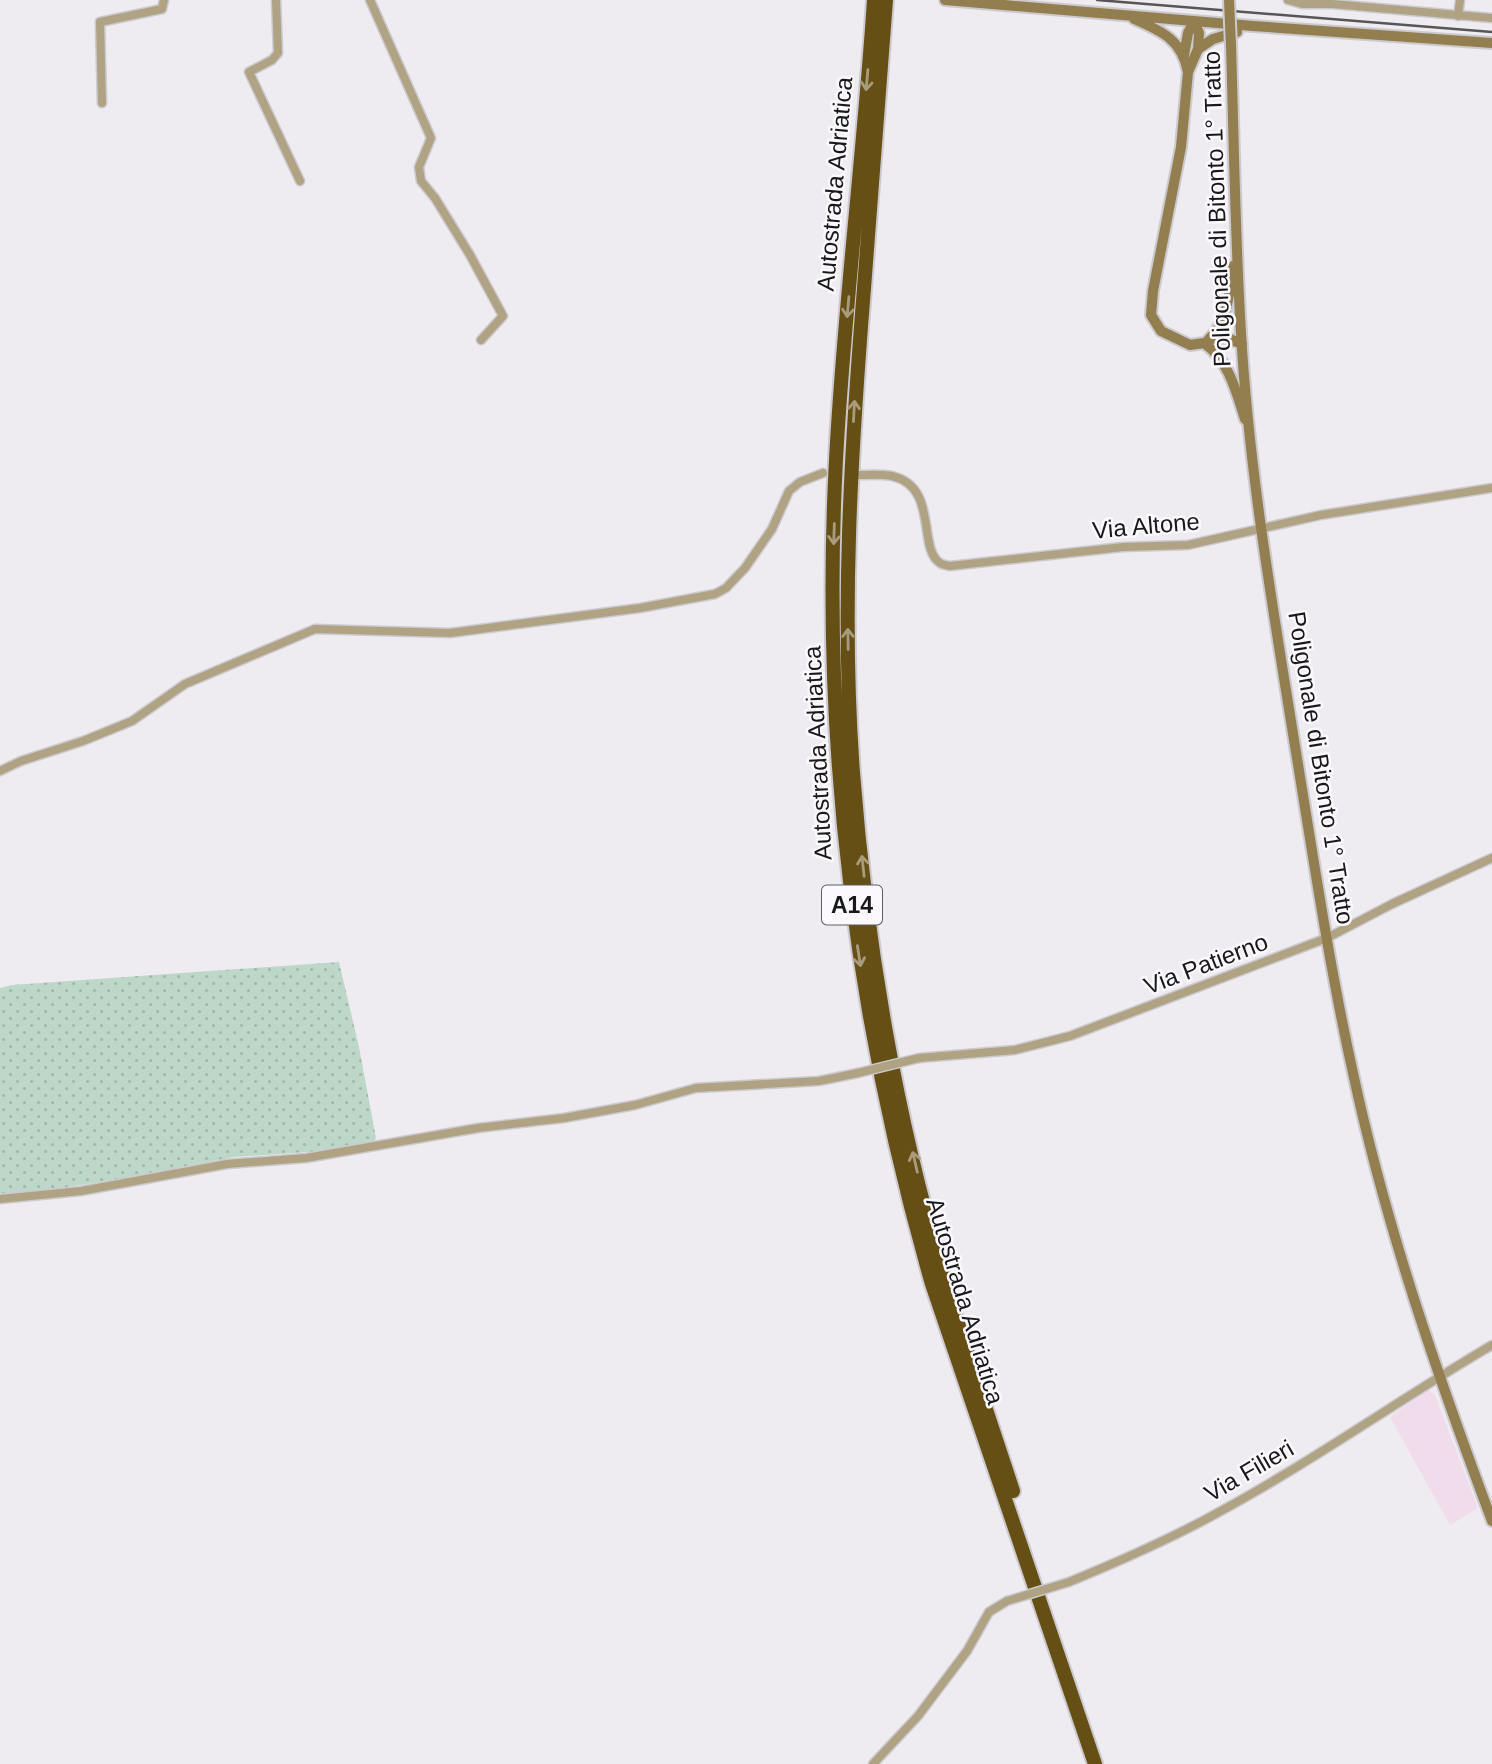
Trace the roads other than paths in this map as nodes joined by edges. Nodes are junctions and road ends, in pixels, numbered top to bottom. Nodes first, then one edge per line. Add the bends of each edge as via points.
1 (164, 0) edge
2 (276, 0) edge
3 (370, 0) edge
4 (945, 0) edge
5 (1229, 0) edge
6 (1288, 0) edge
7 (1460, 0) edge
8 (879, 6) edge
9 (1125, 15) junction
10 (1458, 16) junction
11 (1492, 19) edge
12 (1194, 21) junction
13 (1253, 26) junction
14 (1492, 43) edge
15 (1198, 50) junction
16 (1184, 56) junction
17 (1188, 72) junction
18 (102, 103) dead end
19 (300, 181) dead end
20 (1237, 238) junction
21 (481, 340) dead end
22 (1204, 343) junction
23 (1242, 344) junction
24 (1252, 437) junction
25 (824, 473) dead end
26 (858, 475) dead end
27 (1492, 488) edge
28 (1262, 529) junction
29 (0, 771) edge
30 (1492, 858) edge
31 (1327, 938) junction
32 (0, 1199) edge
33 (1492, 1345) edge
34 (1439, 1376) junction
35 (1492, 1521) edge
36 (873, 1764) edge
37 (1095, 1764) edge
38 (1105, 1764) edge

1 - 18 street via 162,9 100,22
2 - 19 street via 278,53 249,72
3 - 21 street via 431,138 419,167 421,181 503,316
4 - 9 main road
5 - 20 main road, Poligonale di Bitonto 1° Tratto, bridge
6 - 10 street
7 - 10 street
8 -> 37 highway, Autostrada Adriatica / A14 via 835,460 834,708 850,893 874,1042 932,1284
38 -> 8 highway, Autostrada Adriatica / A14 via 944,1279 904,1117 873,952 853,772 847,588
9 - 12 main road
9 - 16 main road via 1157,29 1179,46
10 - 11 street
12 - 13 main road
12 - 15 main road
12 - 16 main road
13 - 14 main road
13 - 15 main road via 1213,39
15 - 17 main road
16 - 17 main road
17 - 22 main road via 1181,147 1151,315 1161,331 1175,339 1190,345
20 - 22 main road via 1227,307 1217,332
20 - 23 main road, Poligonale di Bitonto 1° Tratto
22 - 23 main road via 1226,348
22 - 24 main road via 1217,352 1231,377
23 - 24 main road, Poligonale di Bitonto 1° Tratto
24 - 28 main road, Poligonale di Bitonto 1° Tratto
25 - 29 street via 789,491 772,529 745,569 715,594 450,633 315,629 185,684 132,721
26 - 28 street, Via Altone via 891,476 911,487 918,494 934,556 940,564 950,566 1188,545
27 - 28 street, Via Altone
28 - 31 main road, Poligonale di Bitonto 1° Tratto
30 - 31 street, Via Patierno
31 - 32 street, Via Patierno, bridge via 1070,1036 1015,1050 919,1058 819,1081 696,1088 564,1118 306,1158 227,1164 81,1191
31 - 34 main road, Poligonale di Bitonto 1° Tratto via 1353,1075 1398,1252
33 - 34 street, Via Filieri
34 - 35 main road, Poligonale di Bitonto 1° Tratto
34 - 36 street, Via Filieri, bridge via 1218,1513 1125,1560 1007,1601 989,1612 967,1651 918,1716

